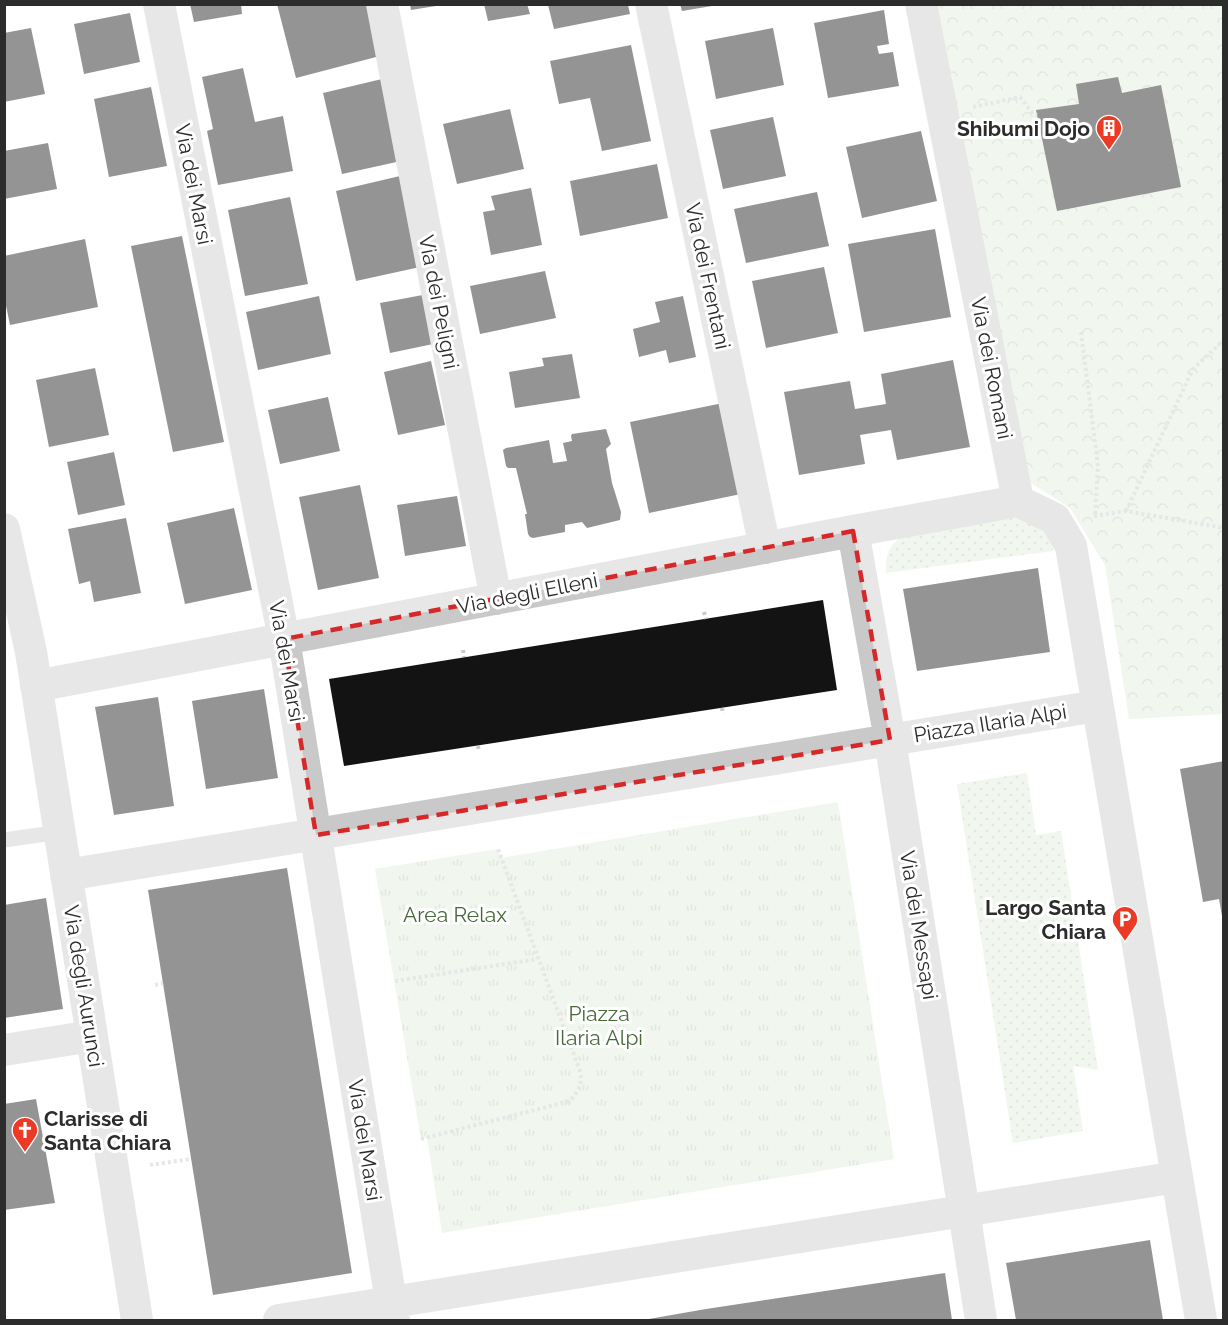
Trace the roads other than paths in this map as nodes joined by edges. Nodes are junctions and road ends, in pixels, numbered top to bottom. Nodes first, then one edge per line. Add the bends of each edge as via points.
1 (159, 4) edge
2 (382, 4) edge
3 (651, 4) edge
4 (921, 4) edge
5 (1018, 501) junction
6 (4, 529) edge
7 (853, 531) junction
8 (765, 548) junction
9 (496, 599) junction
10 (4, 636) edge
11 (284, 639) junction
12 (31, 652) junction
13 (36, 686) junction
14 (1097, 706) junction
15 (890, 740) junction
16 (60, 832) junction
17 (316, 835) junction
18 (4, 840) edge
19 (66, 875) junction
20 (92, 1036) junction
21 (4, 1050) edge
22 (1177, 1177) junction
23 (964, 1211) junction
24 (392, 1312) edge
25 (137, 1320) edge
26 (279, 1320) edge
27 (981, 1320) edge
28 (1201, 1320) edge

1 - 11 street, Via dei Marsi
2 - 9 street, Via dei Peligni
3 - 8 street, Via dei Frentani
4 - 5 street, Via dei Romani
5 - 7 street, Via degli Elleni
5 - 14 street via 1054,519 1071,546
6 - 12 street, Via degli Aurunci
7 - 8 street, Via degli Elleni
7 - 15 street, Via dei Messapi
8 - 9 street, Via degli Elleni
9 - 11 street, Via degli Elleni
10 - 12 street
11 - 13 street, Via degli Elleni
11 - 17 street, Via dei Marsi
12 - 13 street, Via degli Aurunci
13 - 16 street, Via degli Aurunci
14 - 15 street, Piazza Ilaria Alpi
14 - 22 street
15 - 17 street, Piazza Ilaria Alpi
15 - 23 street, Via dei Messapi
16 - 18 lane
16 - 19 street, Via degli Aurunci
17 - 19 street, Piazza Ilaria Alpi
17 - 24 street, Via dei Marsi
19 - 20 street, Via degli Aurunci
20 - 21 street
20 - 25 street, Via degli Aurunci
22 - 23 street
22 - 28 street
23 - 24 street
23 - 27 street, Via dei Messapi
24 - 26 street

